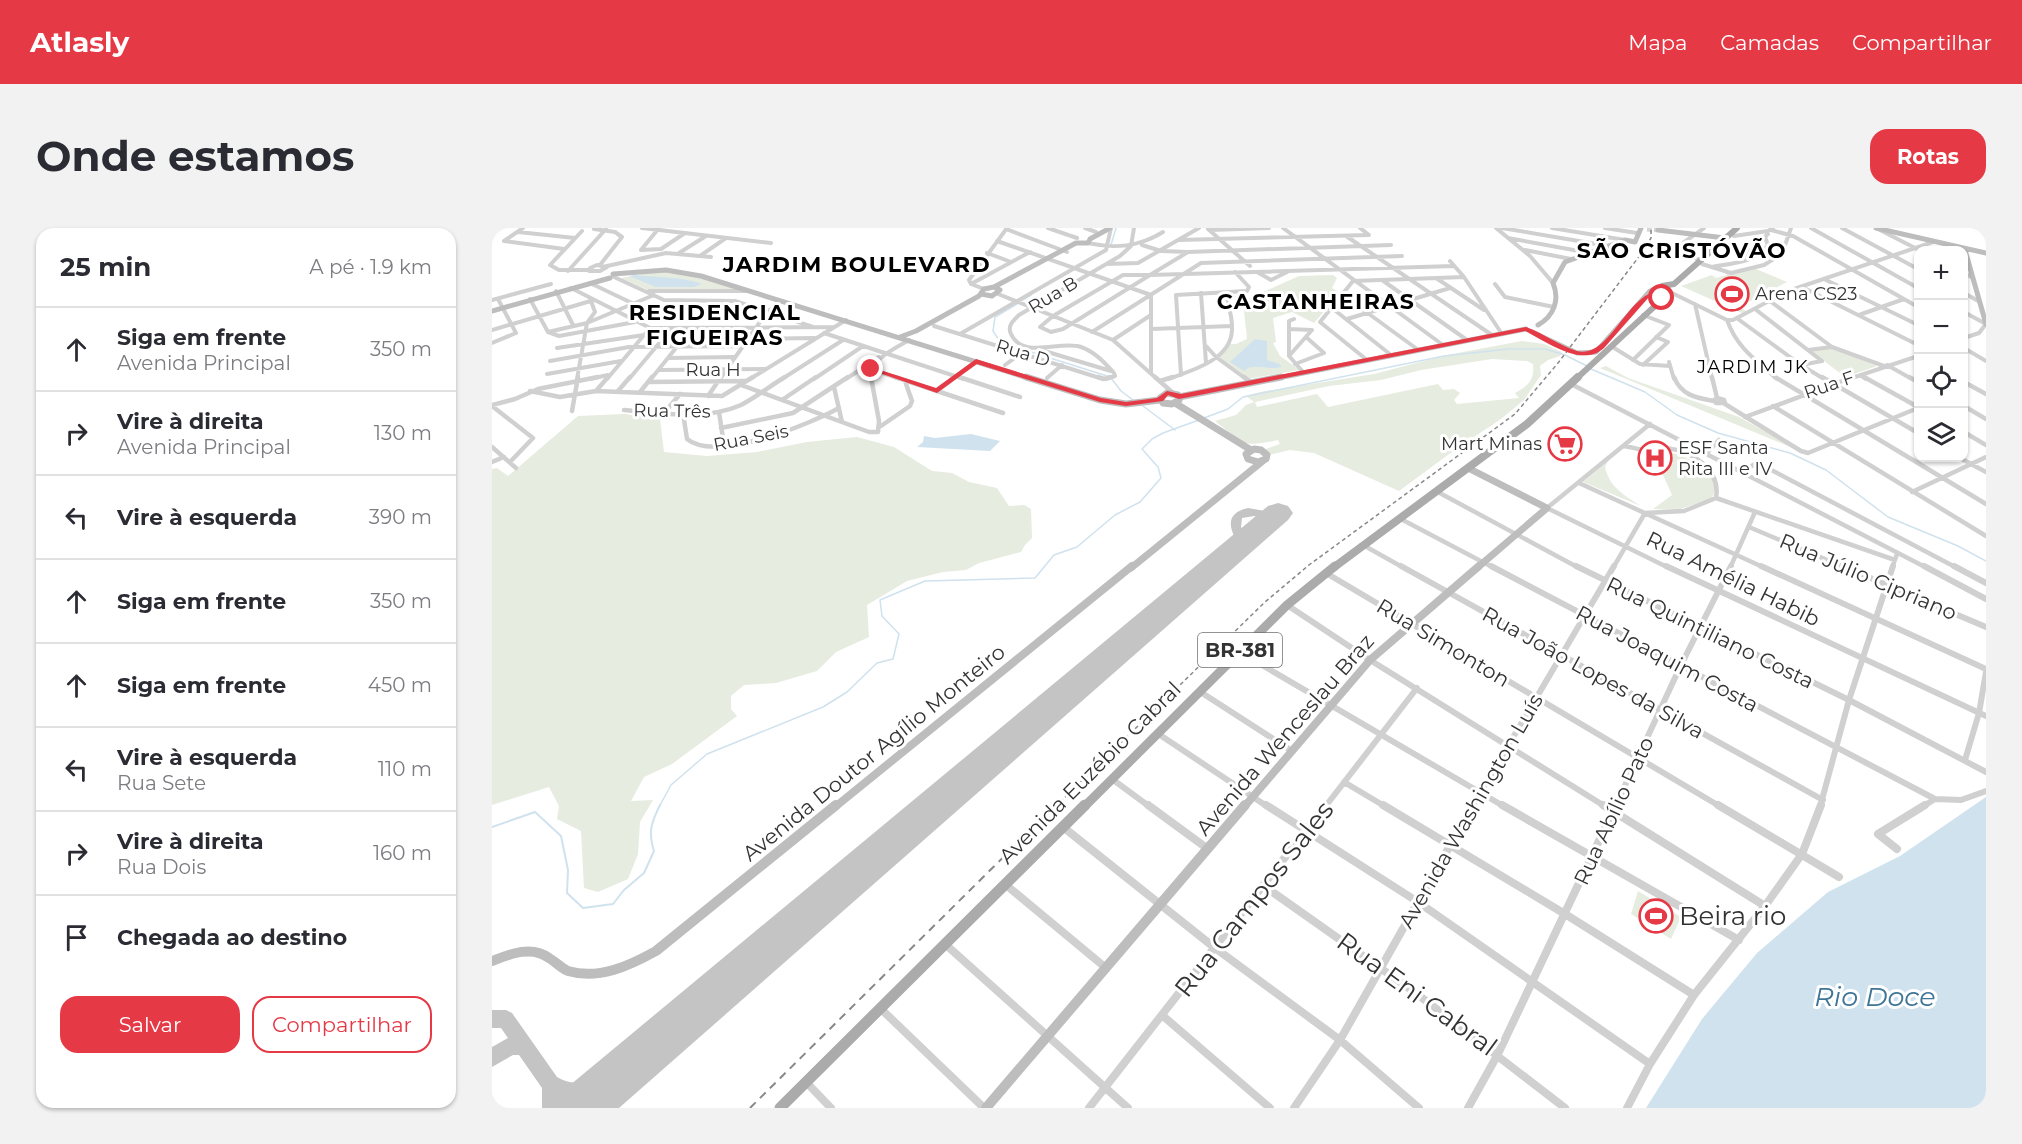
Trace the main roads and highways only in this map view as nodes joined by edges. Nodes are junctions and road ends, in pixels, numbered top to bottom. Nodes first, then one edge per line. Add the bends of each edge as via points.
1 (1737, 228) edge
2 (1743, 228) edge
3 (1724, 240) junction
4 (1701, 262) junction
5 (1664, 291) junction
6 (780, 1108) edge

1 - 3 main road, BR-381
2 - 3 main road, BR-381
3 - 4 main road, BR-381
4 - 5 main road, BR-381
4 - 5 main road, BR-381
5 - 6 main road, Avenida Euzébio Cabral / BR-381 via 1527,424 1287,604

